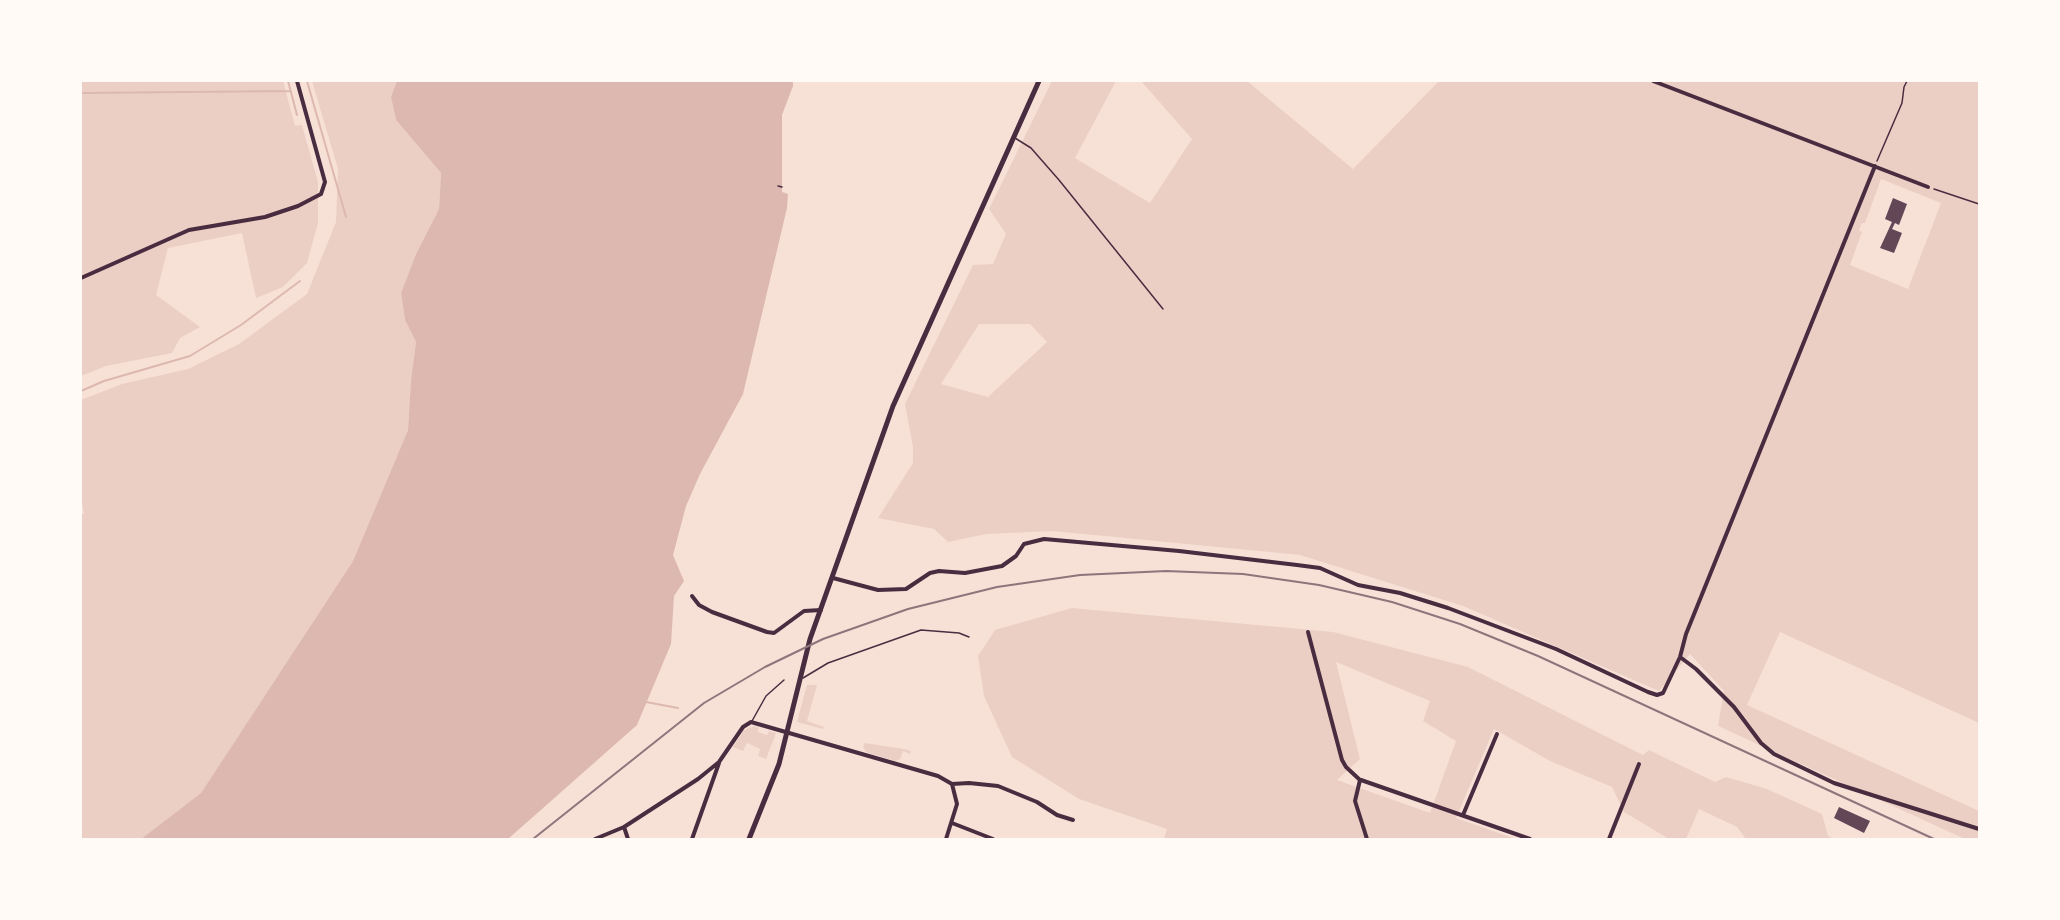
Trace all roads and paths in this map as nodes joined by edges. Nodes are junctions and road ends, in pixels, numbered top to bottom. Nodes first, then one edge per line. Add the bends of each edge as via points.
1 (297, 81) edge
2 (1039, 81) edge
3 (1653, 81) edge
4 (1907, 81) edge
5 (1014, 136) junction
6 (1875, 166) junction
7 (778, 186) dead end
8 (782, 187) dead end
9 (1928, 187) joint
10 (1979, 204) edge
11 (81, 278) edge
12 (1164, 309) dead end
13 (832, 578) junction
14 (692, 596) dead end
15 (821, 610) junction
16 (1308, 632) dead end
17 (969, 637) dead end
18 (1680, 657) junction
19 (784, 680) dead end
20 (800, 680) junction
21 (752, 722) junction
22 (787, 733) junction
23 (1497, 734) dead end
24 (719, 762) junction
25 (1639, 764) dead end
26 (1360, 780) junction
27 (952, 784) junction
28 (1463, 815) junction
29 (1073, 820) dead end
30 (952, 823) junction
31 (624, 827) junction
32 (1979, 829) edge
33 (595, 839) edge
34 (628, 839) edge
35 (692, 839) edge
36 (749, 839) edge
37 (946, 839) edge
38 (993, 839) edge
39 (1367, 839) edge
40 (1530, 839) edge
41 (1609, 839) edge

1 - 11 street via 325,182 321,194 265,217 189,230
2 - 5 main road
3 - 6 street
4 - 6 path via 1902,103
5 - 12 lane via 1031,148 1059,180
5 - 13 main road via 899,392
6 - 9 street
6 - 18 street
7 - 8 path
9 - 10 path
13 - 15 main road
13 - 18 street via 878,590 906,590 930,573 965,573 1002,566 1024,544 1044,539 1179,550 1320,568 1358,585 1400,592 1556,649 1657,695 1663,693
14 - 15 street via 712,612 774,633 804,611
15 - 20 main road
16 - 26 street via 1342,760
17 - 20 lane via 921,630 828,663
18 - 32 street via 1734,707 1774,754 1834,783
19 - 21 lane via 766,696
20 - 22 main road
21 - 22 street
21 - 24 street via 743,727
22 - 27 street via 938,776
22 - 36 main road
23 - 28 street
24 - 31 street
24 - 35 street
25 - 41 street
26 - 28 street
26 - 39 street via 1355,801
27 - 29 street via 998,786
27 - 30 street via 957,804
28 - 40 street
30 - 37 street
30 - 38 street
31 - 33 street
31 - 34 street

